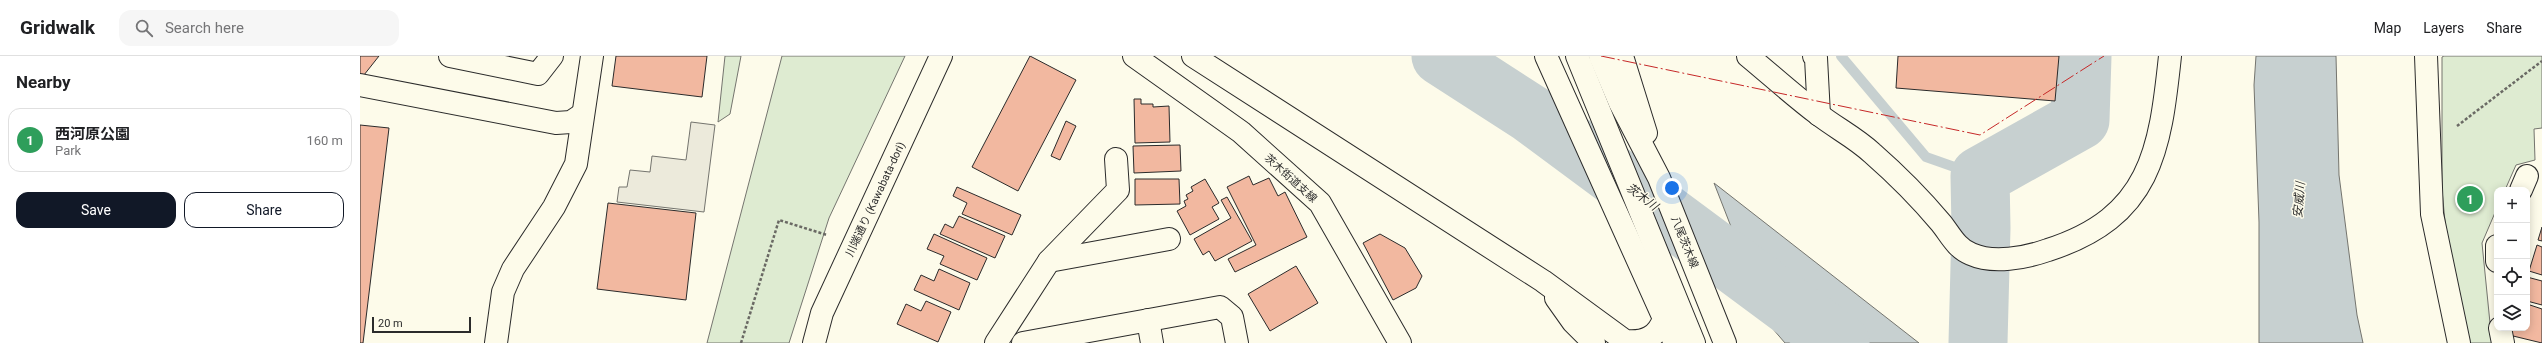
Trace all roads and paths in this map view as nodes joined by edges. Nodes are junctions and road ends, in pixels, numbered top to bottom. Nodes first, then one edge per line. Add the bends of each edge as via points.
1 (450, 56) edge
2 (552, 56) edge
3 (592, 56) edge
4 (941, 56) edge
5 (1134, 56) edge
6 (1192, 56) edge
7 (1546, 56) edge
8 (1577, 56) edge
9 (1600, 56) edge
10 (1622, 56) edge
11 (1748, 56) edge
12 (1814, 56) edge
13 (2170, 56) edge
14 (2426, 56) edge
15 (2542, 60) edge
16 (360, 85) edge
17 (583, 114) junction
18 (1818, 115) junction
19 (2429, 148) junction
20 (1116, 159) dead end
21 (1659, 178) junction
22 (1169, 239) dead end
23 (854, 243) junction
24 (1049, 261) junction
25 (1543, 281) junction
26 (1664, 318) junction
27 (1148, 320) junction
28 (2500, 331) edge
29 (1064, 339) edge
30 (496, 343) edge
31 (741, 343) edge
32 (814, 343) edge
33 (996, 343) edge
34 (1023, 343) edge
35 (1152, 343) edge
36 (1236, 343) edge
37 (1400, 343) edge
38 (1594, 343) edge
39 (1675, 343) edge
40 (1694, 343) edge
41 (1725, 343) edge
42 (2459, 343) edge
43 (2502, 343) edge

1 - 2 street via 538,74
3 - 17 street
4 - 23 street, 川端通り (Kawabata-dori)
5 - 37 street, 茨木街道支線 via 1241,132 1320,203
6 - 25 street
7 - 26 street
8 - 40 street
9 - 21 street, 八尾茨木線 via 1620,102
10 - 21 street
11 - 18 street
12 - 18 street
13 - 18 street via 2164,110 2150,165 2141,184 2128,202 2090,231 2064,245 2035,255 1986,259 1970,254 1957,245 1941,223 1871,152
14 - 19 street
15 - 19 path
16 - 17 street via 556,123 571,122
17 - 30 street via 576,164 567,186 525,248 503,292
19 - 42 street via 2432,214
20 - 24 street via 1118,190
21 - 41 street, 八尾茨木線
22 - 24 street
23 - 31 path via 779,220
23 - 32 street, 川端通り (Kawabata-dori) via 822,313
24 - 33 street
25 - 26 street via 1625,341 1641,342 1652,337 1660,329
25 - 38 street via 1573,322
26 - 39 street
27 - 29 street
27 - 35 street
27 - 36 street via 1220,307 1232,317
28 - 43 street
29 - 34 street

